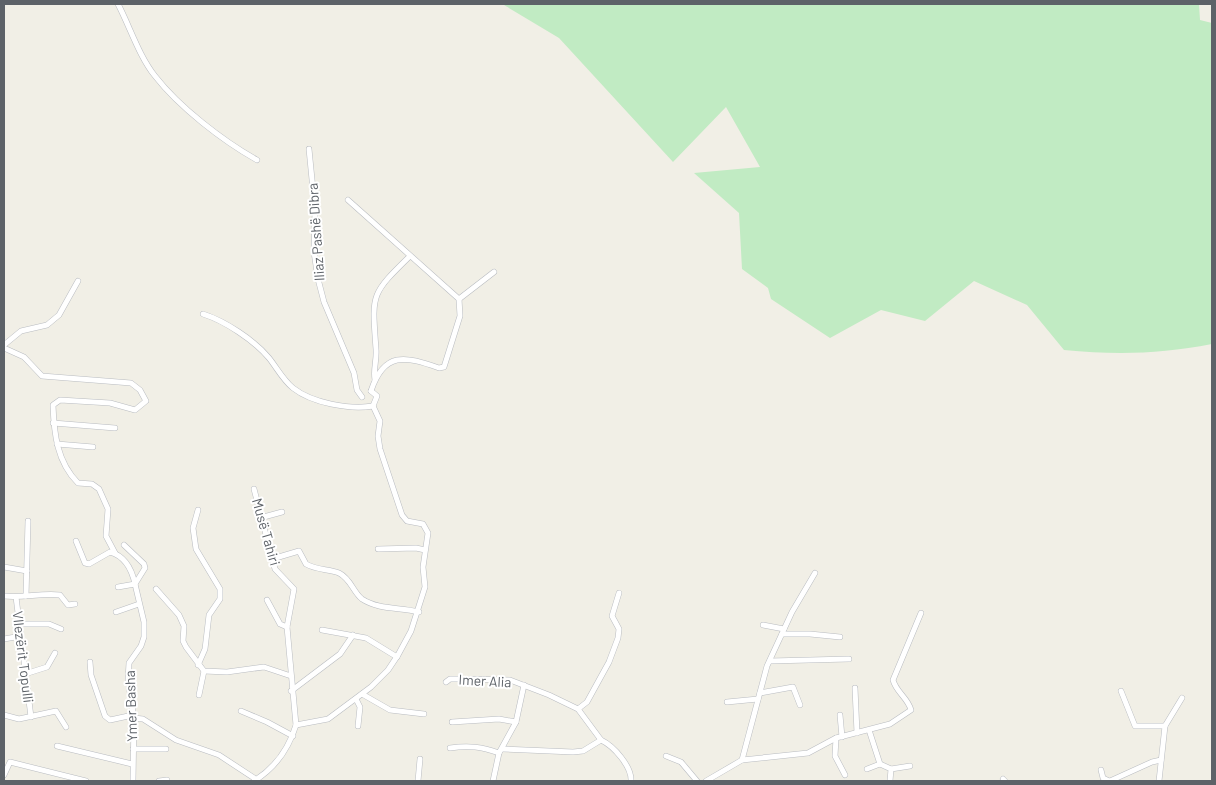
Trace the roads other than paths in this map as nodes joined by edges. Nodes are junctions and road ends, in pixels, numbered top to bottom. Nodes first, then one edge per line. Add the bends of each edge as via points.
1 (118, 4) edge
2 (309, 149) dead end
3 (256, 160) dead end
4 (348, 200) dead end
5 (410, 256) junction
6 (494, 272) dead end
7 (78, 281) dead end
8 (459, 299) junction
9 (203, 314) dead end
10 (4, 347) edge
11 (375, 381) junction
12 (371, 391) junction
13 (362, 397) junction
14 (365, 405) junction
15 (373, 406) junction
16 (54, 423) junction
17 (115, 428) dead end
18 (57, 444) junction
19 (92, 446) dead end
20 (254, 489) dead end
21 (198, 510) dead end
22 (282, 512) dead end
23 (260, 518) junction
24 (28, 521) dead end
25 (76, 541) dead end
26 (124, 545) dead end
27 (378, 548) dead end
28 (425, 550) junction
29 (115, 553) junction
30 (272, 559) junction
31 (4, 567) edge
32 (27, 571) junction
33 (815, 572) dead end
34 (135, 584) junction
35 (118, 587) dead end
36 (156, 589) dead end
37 (619, 593) dead end
38 (4, 596) edge
39 (26, 596) junction
40 (16, 597) junction
41 (267, 600) dead end
42 (75, 604) dead end
43 (139, 604) junction
44 (116, 612) dead end
45 (419, 612) junction
46 (921, 613) dead end
47 (19, 624) junction
48 (764, 624) dead end
49 (287, 627) junction
50 (61, 629) dead end
51 (322, 630) dead end
52 (783, 632) junction
53 (353, 635) junction
54 (21, 636) junction
55 (840, 637) dead end
56 (4, 639) edge
57 (56, 653) dead end
58 (397, 657) junction
59 (849, 659) dead end
60 (770, 661) junction
61 (90, 662) dead end
62 (198, 665) junction
63 (204, 671) junction
64 (25, 674) junction
65 (291, 676) junction
66 (446, 682) dead end
67 (524, 685) junction
68 (855, 688) dead end
69 (292, 691) junction
70 (1121, 692) dead end
71 (362, 694) junction
72 (199, 695) dead end
73 (759, 696) junction
74 (1182, 698) dead end
75 (356, 699) junction
76 (727, 702) dead end
77 (800, 705) dead end
78 (578, 709) junction
79 (241, 711) dead end
80 (424, 714) dead end
81 (4, 715) edge
82 (840, 715) dead end
83 (31, 717) junction
84 (134, 717) junction
85 (452, 722) dead end
86 (516, 722) junction
87 (296, 724) junction
88 (358, 726) dead end
89 (1165, 726) junction
90 (66, 727) dead end
91 (869, 730) junction
92 (857, 733) junction
93 (293, 736) junction
94 (842, 737) junction
95 (836, 738) junction
96 (601, 740) junction
97 (57, 746) dead end
98 (450, 748) dead end
99 (132, 749) junction
100 (166, 749) dead end
101 (501, 751) junction
102 (666, 756) dead end
103 (420, 759) dead end
104 (742, 760) junction
105 (1161, 760) junction
106 (132, 764) junction
107 (880, 764) junction
108 (910, 766) dead end
109 (867, 769) dead end
110 (891, 769) junction
111 (1101, 770) dead end
112 (4, 775) edge
113 (845, 775) dead end
114 (167, 780) dead end
115 (255, 780) edge
116 (86, 781) edge
117 (132, 781) edge
118 (159, 781) edge
119 (418, 781) edge
120 (493, 781) edge
121 (631, 781) edge
122 (697, 781) edge
123 (706, 781) edge
124 (890, 781) edge
125 (1110, 781) edge
126 (1159, 781) edge

1 - 3 street via 155,76 228,143
2 - 13 street, Iliaz Pashë Dibra via 318,279 334,329 354,373 356,390
4 - 5 street
5 - 8 street
5 - 11 street via 380,285 375,296
6 - 8 street
7 - 10 street via 59,315 47,326 21,331
8 - 11 street via 460,316 444,366 439,368 403,358 393,360 381,368
9 - 14 street via 228,324 267,356 300,394 339,406
10 - 16 street via 24,357 42,376 131,383 146,401 135,410 110,403 60,400 53,405
11 - 12 street
12 - 13 street
12 - 15 street via 377,396
13 - 14 street, Iliaz Pashë Dibra
14 - 15 street
15 - 28 street via 380,421 380,448 402,515 407,522 423,524 426,528 428,541
16 - 17 street
16 - 18 street
18 - 19 street
18 - 29 street via 67,472 78,483 92,484 99,489 108,509 106,536
20 - 23 street, Musë Tahiri
21 - 62 street via 193,528 196,550 220,589 220,599 209,615 205,649
22 - 23 street
23 - 30 street, Musë Tahiri
24 - 32 street, Vllezërit Topulli
25 - 29 street via 88,564 110,552
26 - 34 street via 145,566
27 - 28 street
28 - 45 street via 425,587
29 - 34 street, Ymer Basha via 132,571
30 - 45 street via 299,551 306,564 341,574 367,602
30 - 49 street, Musë Tahiri via 275,569 294,589
31 - 32 street
32 - 39 street, Vllezërit Topulli
33 - 52 street
34 - 35 street
34 - 43 street, Ymer Basha
36 - 62 street via 179,615 184,626 184,644
37 - 78 street via 612,616 619,629 618,638 587,702
38 - 40 street, Vllezërit Topulli
39 - 40 street, Vllezërit Topulli
39 - 42 street, Vllezërit Topulli via 60,596 68,604
40 - 47 street, Vllezërit Topulli
41 - 49 street via 280,624
43 - 44 street
43 - 84 street, Ymer Basha via 144,637 129,663 128,680
45 - 58 street
46 - 91 street via 893,680 911,710 890,724
47 - 50 street via 49,624
47 - 54 street, Vllezërit Topulli
48 - 52 street
49 - 65 street, Musë Tahiri
51 - 53 street
52 - 55 street
52 - 60 street
53 - 58 street via 374,642
53 - 69 street via 340,654
54 - 56 street
54 - 64 street, Vllezërit Topulli
57 - 64 street via 47,667
58 - 71 street
59 - 60 street
60 - 73 street
61 - 84 street via 105,716 110,720
62 - 63 street
63 - 65 street via 227,672 264,667
63 - 72 street
64 - 83 street, Vllezërit Topulli
65 - 69 street, Musë Tahiri
66 - 67 street, Imer Alia via 497,679
67 - 78 street, Imer Alia
67 - 86 street
68 - 92 street
69 - 87 street, Musë Tahiri
70 - 89 street via 1135,726
71 - 75 street
71 - 80 street via 390,710
73 - 76 street
73 - 77 street via 792,688
73 - 104 street
74 - 89 street
75 - 87 street via 328,719
75 - 88 street via 360,706
78 - 96 street
79 - 93 street
81 - 83 street
82 - 94 street
83 - 90 street via 56,711
84 - 99 street, Ymer Basha
84 - 115 street via 143,719 176,740 219,755
85 - 86 street via 499,719
86 - 101 street
87 - 93 street, Musë Tahiri
89 - 105 street
91 - 92 street
91 - 107 street
92 - 94 street
93 - 115 street, Musë Tahiri via 269,771
94 - 95 street
95 - 104 street via 808,753
95 - 113 street via 835,756
96 - 101 street via 583,751
96 - 121 street via 607,742 631,771
97 - 106 street, Ymer Basha
98 - 101 street via 466,745
99 - 100 street
99 - 106 street, Ymer Basha
101 - 120 street
102 - 122 street via 681,762
103 - 119 street
104 - 123 street
105 - 125 street
105 - 126 street
106 - 117 street, Ymer Basha
107 - 109 street
107 - 110 street
108 - 110 street
110 - 124 street
111 - 125 street via 1103,778
112 - 116 street via 10,762
114 - 118 street

